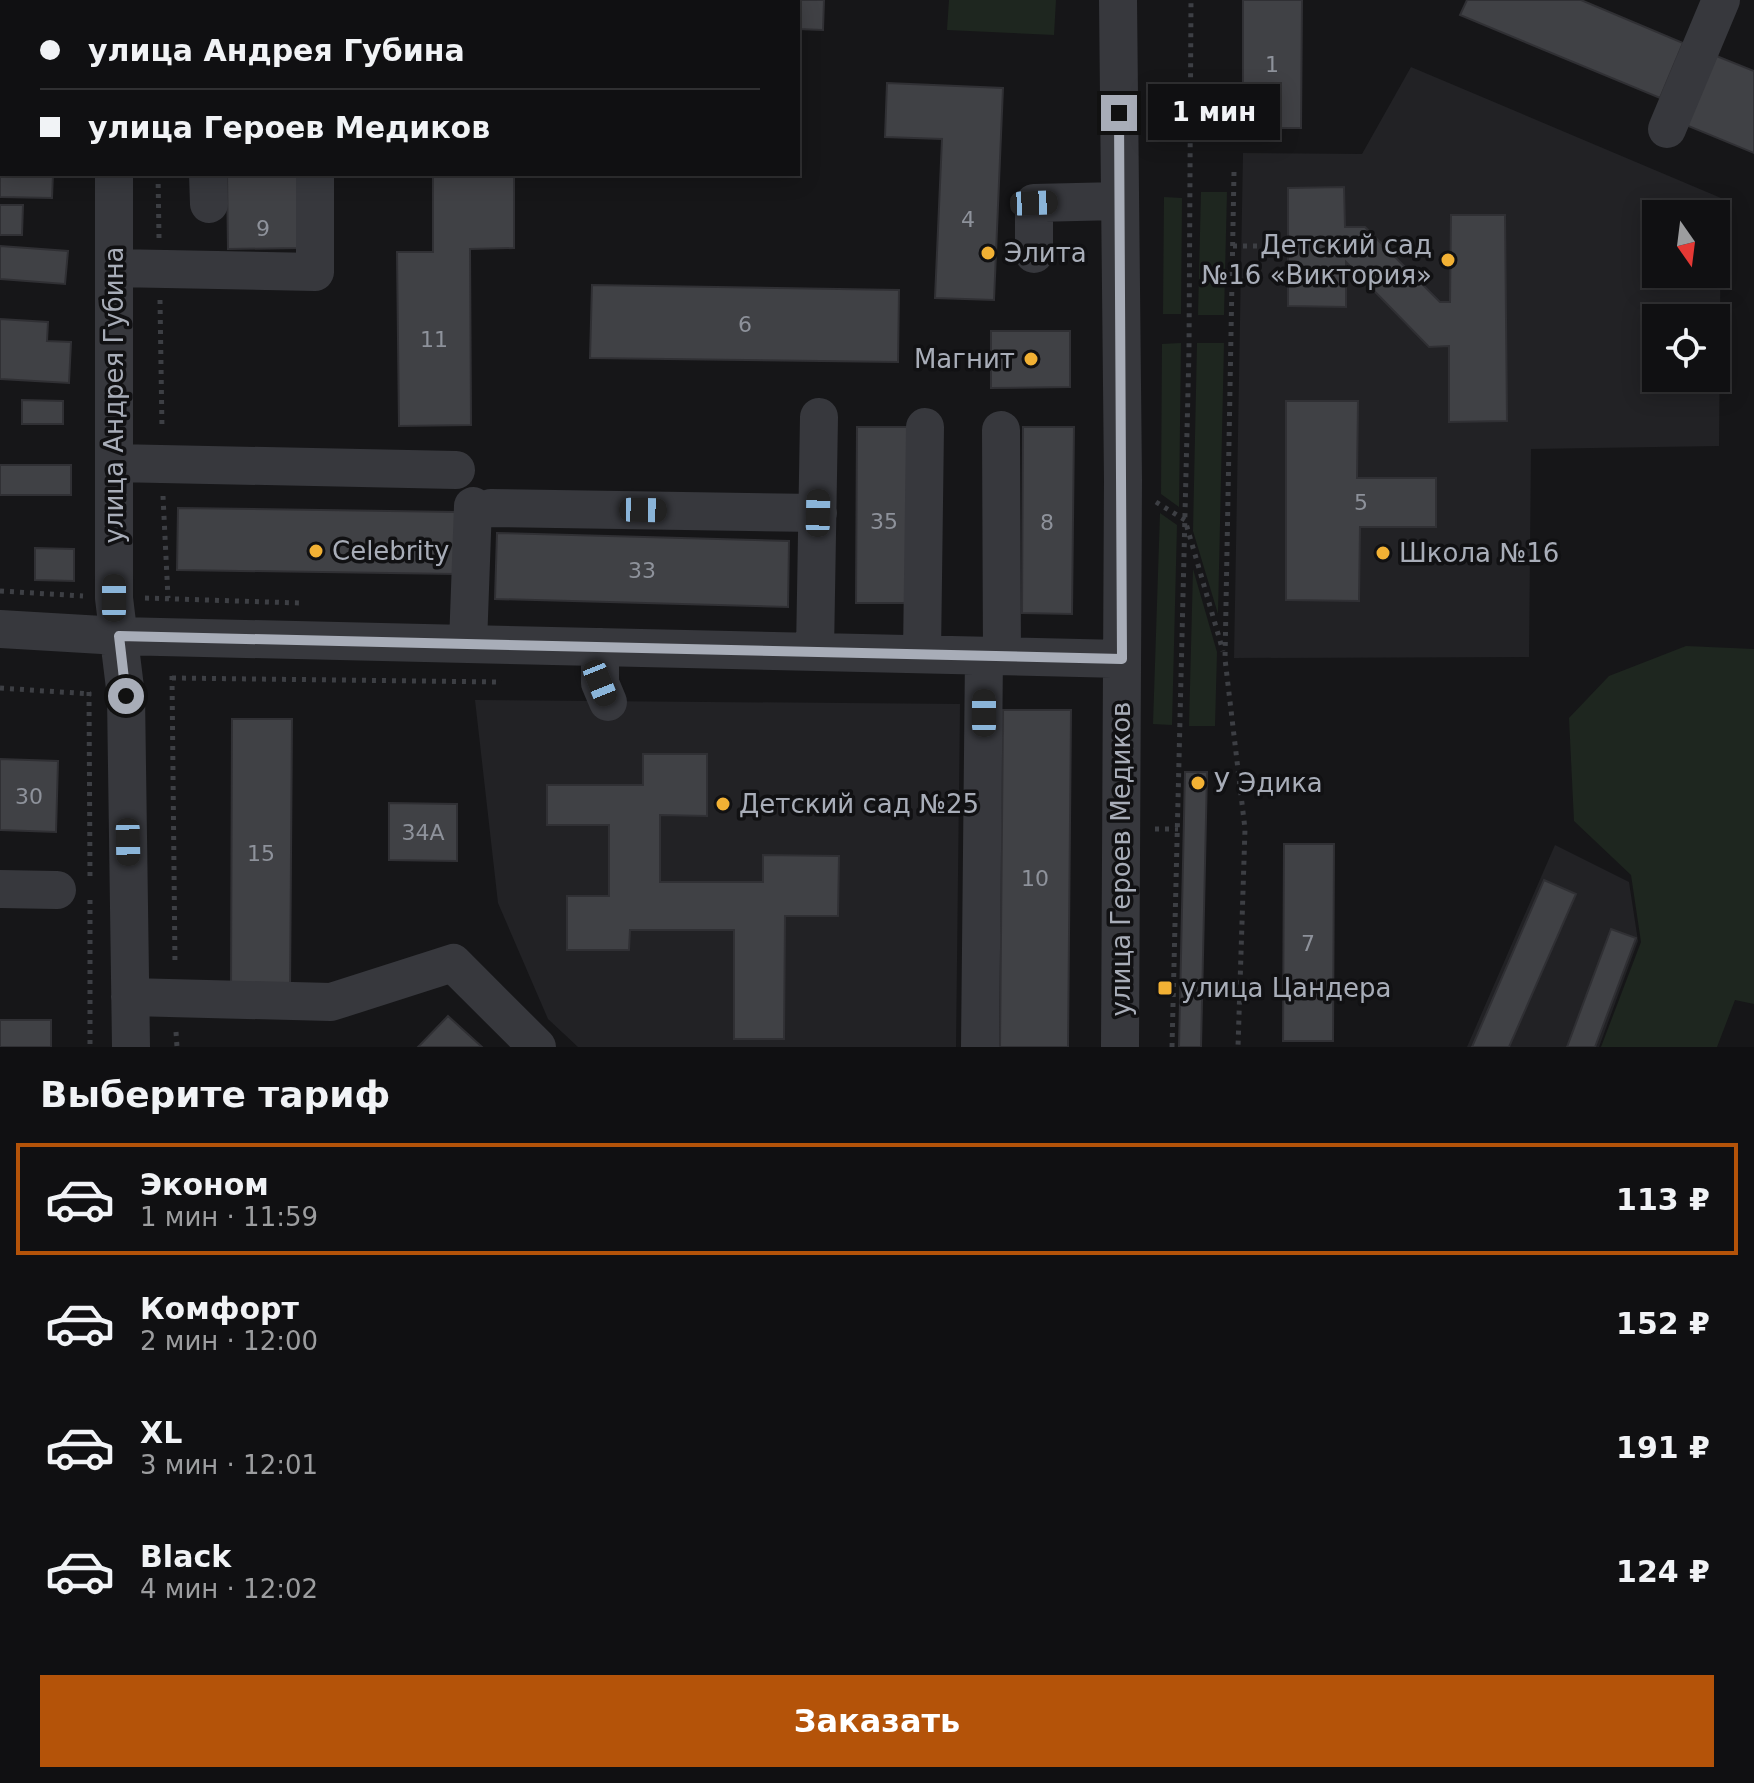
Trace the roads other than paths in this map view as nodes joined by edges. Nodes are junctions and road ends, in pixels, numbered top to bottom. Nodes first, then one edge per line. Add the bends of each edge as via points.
1 (1118, 0) edge
2 (1721, 0) edge
3 (1667, 129) dead end
4 (114, 176) edge
5 (315, 176) edge
6 (1119, 201) junction
7 (1034, 254) dead end
8 (114, 268) junction
9 (819, 417) dead end
10 (925, 427) dead end
11 (1001, 430) dead end
12 (114, 463) junction
13 (456, 470) dead end
14 (818, 513) junction
15 (0, 629) edge
16 (119, 636) junction
17 (468, 644) junction
18 (600, 647) junction
19 (815, 652) junction
20 (922, 654) junction
21 (993, 656) junction
22 (1122, 659) junction
23 (608, 702) dead end
24 (0, 889) edge
25 (57, 890) dead end
26 (130, 997) junction
27 (131, 1047) edge
28 (537, 1047) edge
29 (980, 1047) edge
30 (1120, 1047) edge

1 - 6 street, улица Героев Медиков
2 - 3 street
4 - 8 street, улица Андрея Губина
5 - 8 street via 315,272
6 - 7 street via 1034,203
6 - 22 street, улица Героев Медиков
8 - 12 street, улица Андрея Губина
9 - 14 street
10 - 20 street
11 - 21 street
12 - 13 street
12 - 16 street, улица Андрея Губина
14 - 17 street via 482,507
14 - 19 street
15 - 16 street
16 - 17 street
16 - 26 street, улица Андрея Губина via 126,696
17 - 18 street
18 - 19 street
18 - 23 street via 600,683
19 - 20 street
20 - 21 street
21 - 22 street
21 - 29 street
22 - 30 street, улица Героев Медиков
24 - 25 street
26 - 27 street, улица Андрея Губина
26 - 28 street via 331,1002 453,963

